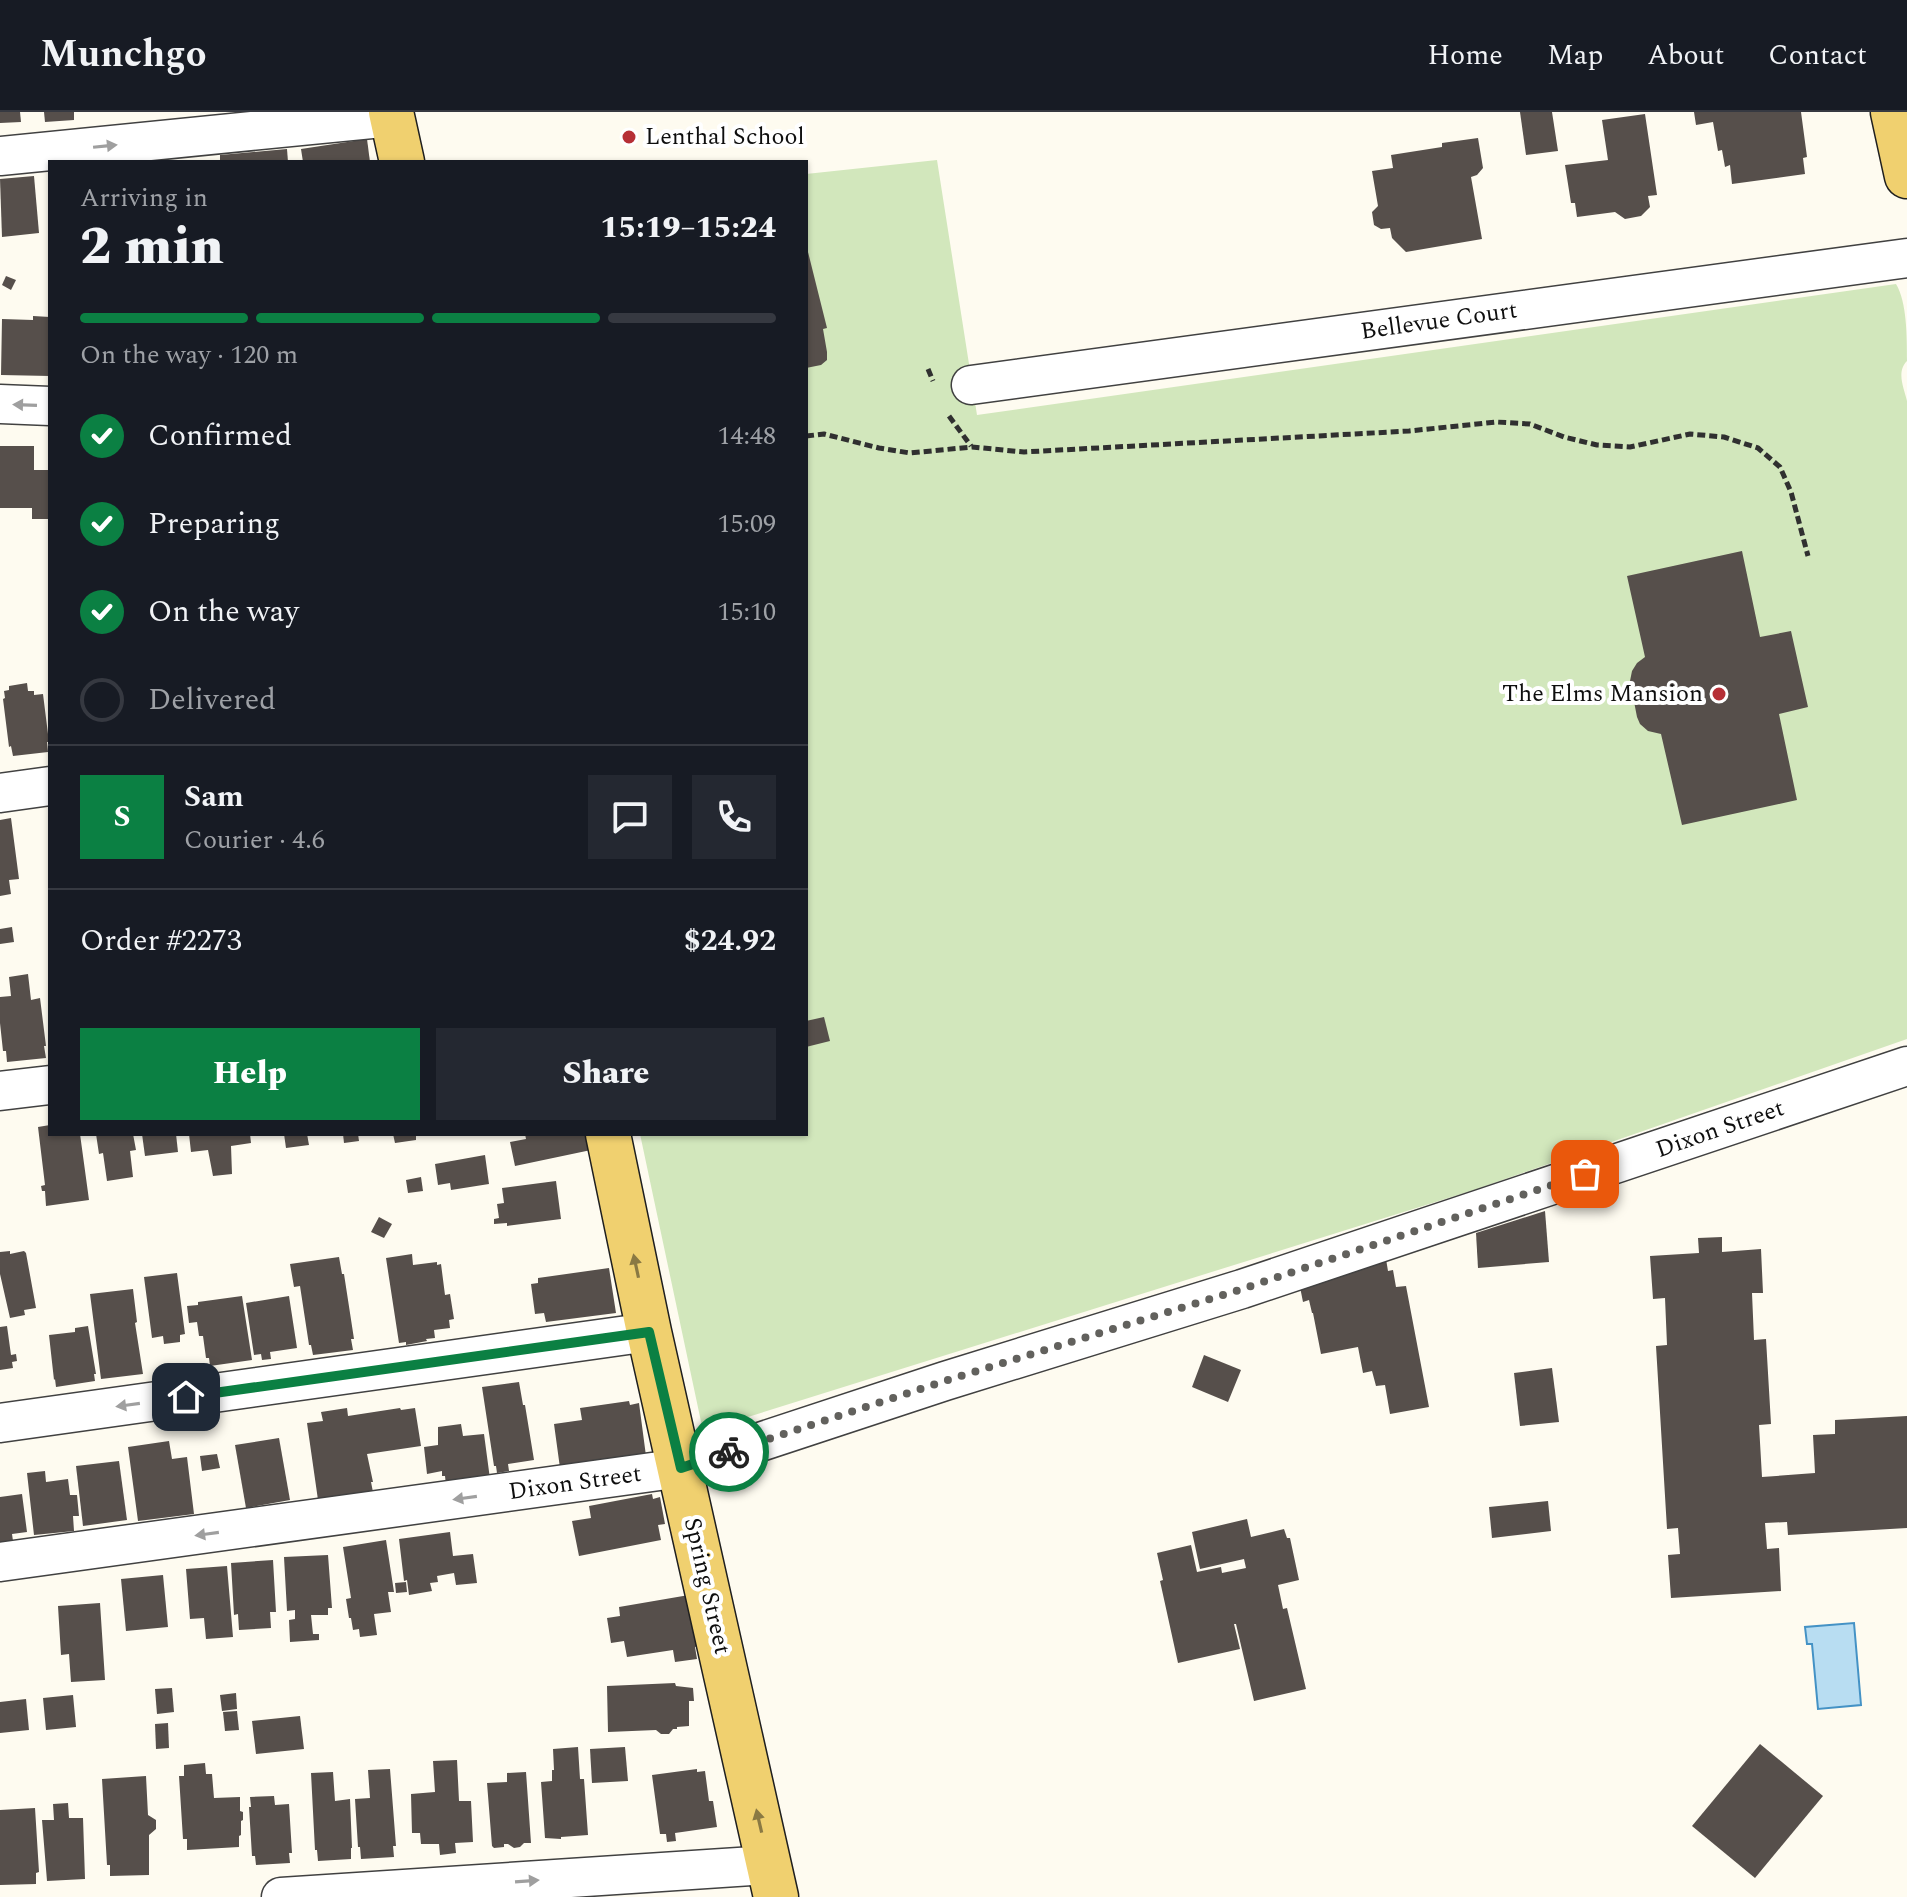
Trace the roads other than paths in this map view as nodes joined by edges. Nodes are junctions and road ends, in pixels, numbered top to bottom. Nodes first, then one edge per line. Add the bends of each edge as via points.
1 (1893, 112) edge
2 (392, 115) edge
3 (0, 156) edge
4 (402, 160) edge
5 (1907, 176) edge
6 (1907, 258) edge
7 (971, 385) dead end
8 (0, 404) edge
9 (48, 406) edge
10 (48, 786) edge
11 (0, 793) edge
12 (1907, 1066) edge
13 (48, 1085) edge
14 (0, 1091) edge
15 (608, 1136) edge
16 (649, 1332) junction
17 (0, 1423) edge
18 (681, 1468) junction
19 (0, 1562) edge
20 (772, 1881) edge
21 (281, 1897) edge

1 - 5 main road
3 -> 2 street
2 - 4 main road
6 - 7 street, Bellevue Court
9 -> 8 street
10 - 11 street
12 - 18 street, Dixon Street via 1242,1289
13 - 14 street
16 -> 15 main road, Spring Street
16 -> 17 street
16 - 18 main road, Spring Street
18 -> 19 street, Dixon Street
20 -> 18 main road, Spring Street
21 -> 20 street

